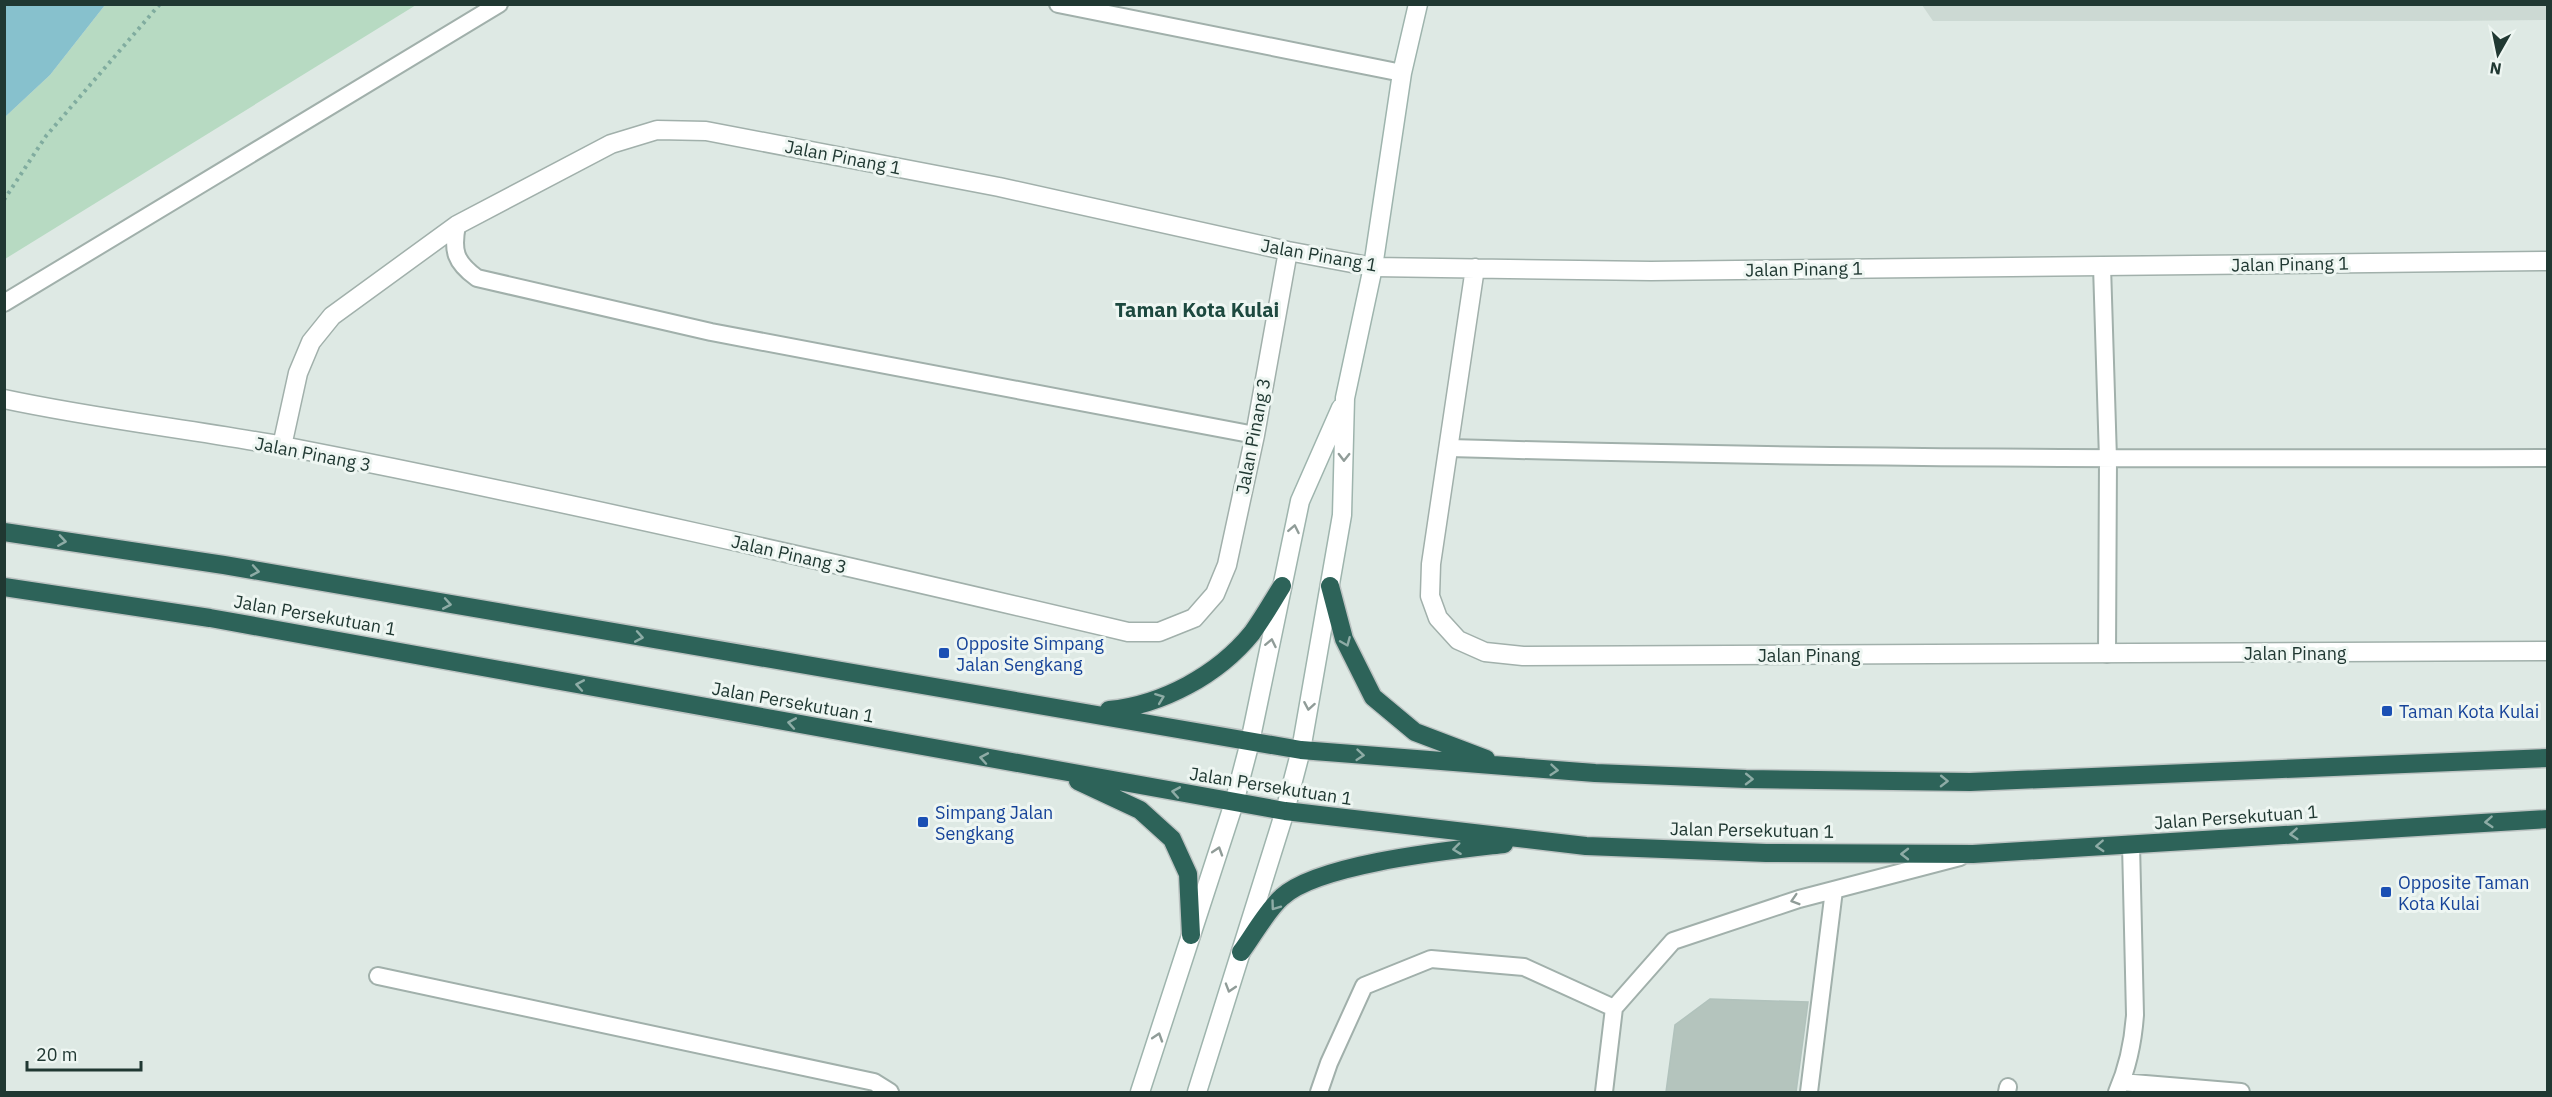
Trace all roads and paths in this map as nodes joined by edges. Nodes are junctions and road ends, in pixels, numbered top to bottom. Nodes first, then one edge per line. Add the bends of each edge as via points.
1 (160, 4) edge
2 (499, 4) edge
3 (1058, 4) edge
4 (1418, 4) edge
5 (1402, 73) junction
6 (4, 200) edge
7 (457, 225) junction
8 (1288, 251) junction
9 (2547, 261) edge
10 (2102, 266) junction
11 (1372, 267) junction
12 (1475, 268) junction
13 (4, 303) edge
14 (1345, 398) junction
15 (4, 399) edge
16 (1255, 435) junction
17 (282, 446) junction
18 (1449, 448) junction
19 (2547, 458) edge
20 (2108, 459) junction
21 (4, 532) edge
22 (1282, 586) junction
23 (1330, 586) junction
24 (4, 587) edge
25 (2547, 651) edge
26 (2107, 654) junction
27 (1083, 713) junction
28 (1250, 742) junction
29 (1301, 750) junction
30 (2547, 758) edge
31 (1506, 766) junction
32 (1055, 771) junction
33 (1233, 803) junction
34 (1284, 811) junction
35 (2547, 819) edge
36 (1536, 840) junction
37 (2131, 844) junction
38 (1973, 854) junction
39 (1834, 890) junction
40 (1191, 935) junction
41 (1241, 952) junction
42 (378, 976) dead end
43 (1614, 1008) junction
44 (2119, 1087) edge
45 (890, 1092) edge
46 (1140, 1092) edge
47 (1197, 1092) edge
48 (1319, 1092) edge
49 (1604, 1092) edge
50 (1809, 1092) edge
51 (2241, 1092) edge

1 - 6 path via 46,136
2 - 13 lane
3 - 5 lane
4 - 5 street
5 - 11 street
7 - 8 street, Jalan Pinang 1 via 611,144 657,130 706,131 999,187
7 - 16 lane via 453,245 461,267 477,278 711,332
7 - 17 street, Jalan Pinang 1 via 332,316 311,342 298,373
8 - 11 street, Jalan Pinang 1
8 - 16 street, Jalan Pinang 3
9 - 10 street, Jalan Pinang 1
10 - 12 street, Jalan Pinang 1 via 1651,271
10 - 20 lane
11 - 12 street, Jalan Pinang 1
11 - 14 street
12 - 18 street, Jalan Pinang
22 -> 14 street via 1300,501
14 -> 23 street via 1342,515
15 - 17 street, Jalan Pinang 3
16 - 17 street, Jalan Pinang 3 via 1227,566 1215,594 1194,618 1159,632 1128,632 725,539
18 - 20 lane
18 - 26 street, Jalan Pinang via 1431,564 1430,596 1438,618 1458,640 1485,652 1523,656
19 - 20 lane
20 - 26 lane
21 -> 27 highway, Jalan Persekutuan 1 via 236,567
27 -> 22 highway via 1134,708 1175,692 1216,667 1251,634
28 -> 22 street
23 -> 29 street
23 -> 31 highway via 1344,639 1373,697 1415,732
32 -> 24 highway, Jalan Persekutuan 1 via 210,618
25 - 26 street, Jalan Pinang
27 - 28 highway, Jalan Persekutuan 1
28 - 29 highway, Jalan Persekutuan 1
28 - 33 street
29 -> 31 highway, Jalan Persekutuan 1
29 - 34 street
31 -> 30 highway, Jalan Persekutuan 1 via 1746,779 1970,782
33 -> 32 highway, Jalan Persekutuan 1
32 - 40 highway via 1140,810 1172,839 1188,874
33 - 34 highway, Jalan Persekutuan 1
40 -> 33 street
34 - 36 highway, Jalan Persekutuan 1
34 - 41 street
35 -> 37 highway, Jalan Persekutuan 1
38 -> 36 highway, Jalan Persekutuan 1 via 1766,853 1586,846
36 -> 41 highway via 1449,850 1322,874 1283,896
37 -> 38 highway, Jalan Persekutuan 1
37 - 44 lane via 2135,1015 2133,1041
38 - 39 lane
39 -> 43 lane via 1673,941
39 - 50 lane
46 -> 40 street
41 -> 47 street
42 - 45 lane via 874,1082
43 - 48 lane via 1524,967 1431,959 1364,986
43 - 49 lane
44 - 51 lane

